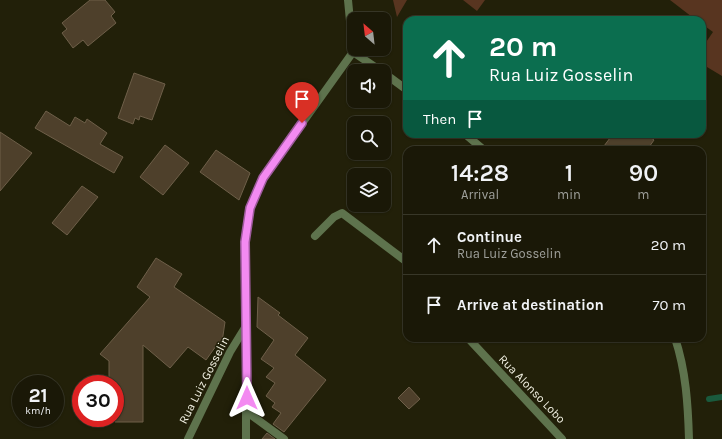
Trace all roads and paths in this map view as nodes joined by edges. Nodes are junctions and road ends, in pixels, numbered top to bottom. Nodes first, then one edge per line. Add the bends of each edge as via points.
1 (348, 0) edge
2 (349, 12) edge
3 (350, 56) edge
4 (359, 56) edge
5 (371, 64) edge
6 (391, 78) edge
7 (403, 87) edge
8 (470, 138) edge
9 (479, 146) edge
10 (315, 236) dead end
11 (403, 259) edge
12 (246, 326) junction
13 (472, 342) edge
14 (677, 342) edge
15 (247, 412) junction
16 (188, 439) edge
17 (246, 439) edge
18 (284, 439) edge
19 (562, 439) edge
20 (689, 439) edge

1 - 2 street
3 - 12 street via 263,178 250,208 245,242
4 - 5 street
6 - 7 street
8 - 9 street
10 - 11 street via 334,217 342,213
12 - 15 street
12 - 16 street, Rua Luiz Gosselin via 230,352
13 - 19 street, Rua Alonso Lobo
14 - 20 street via 685,380
15 - 17 street
15 - 18 street

